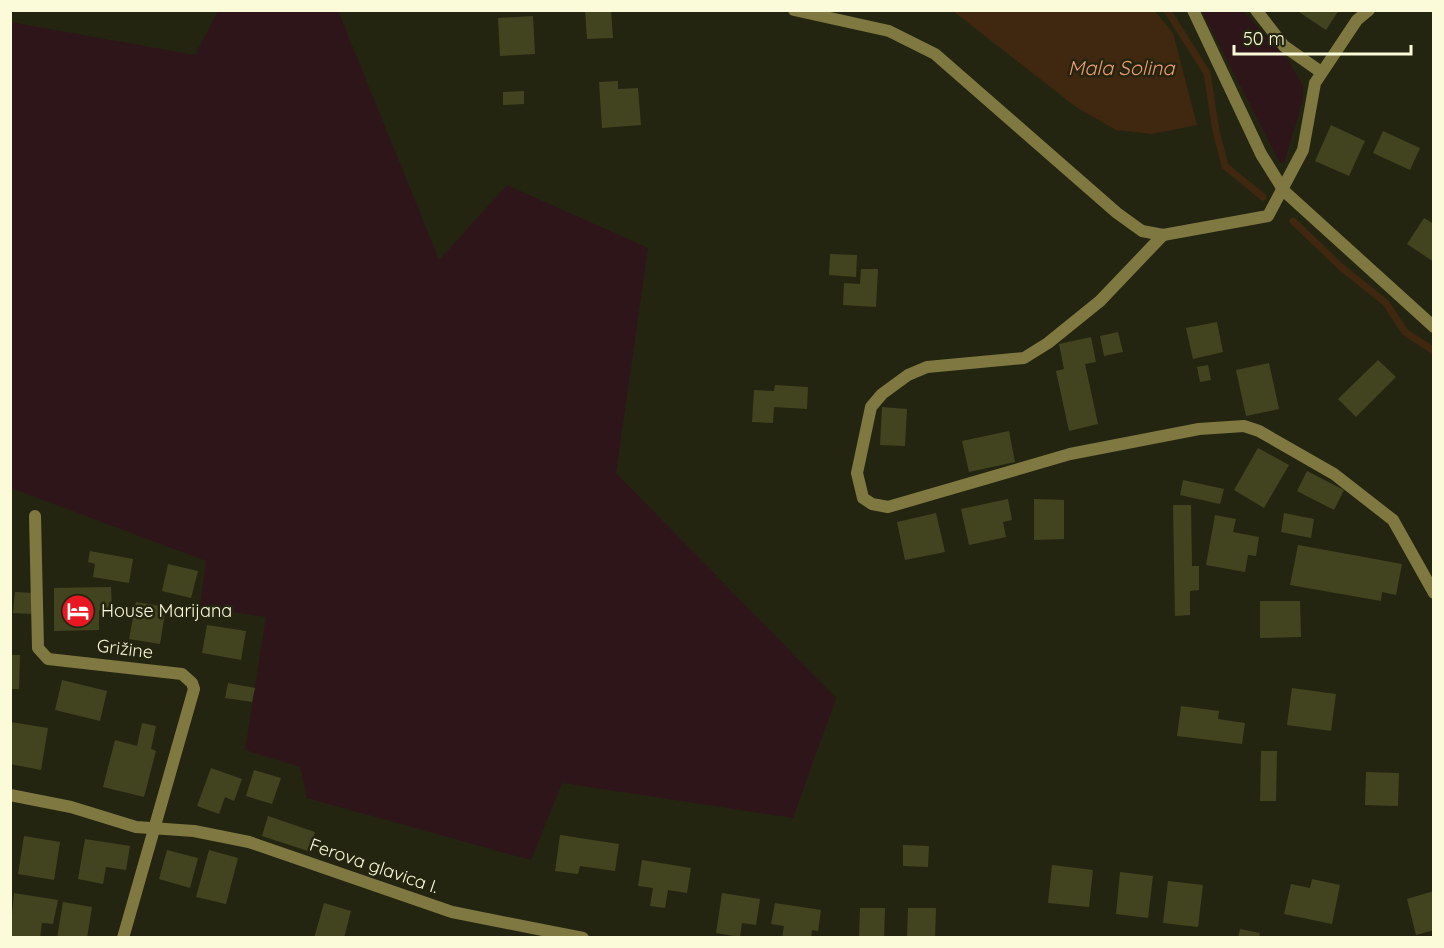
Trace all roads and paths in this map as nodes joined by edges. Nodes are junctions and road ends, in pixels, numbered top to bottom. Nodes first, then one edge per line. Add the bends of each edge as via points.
1 (794, 10) edge
2 (1193, 10) edge
3 (1256, 10) edge
4 (1369, 10) edge
5 (1321, 72) junction
6 (1284, 191) junction
7 (1162, 234) junction
8 (1434, 327) edge
9 (35, 516) dead end
10 (1434, 593) edge
11 (10, 795) edge
12 (155, 828) junction
13 (123, 938) edge
14 (583, 938) edge

1 - 7 street via 889,31 935,54 1117,213 1142,231
2 - 6 street via 1261,154
3 - 5 street via 1284,46
4 - 5 street via 1357,20
5 - 6 street via 1315,83 1303,150
6 - 7 street via 1268,216
6 - 8 street
7 - 10 street via 1100,301 1024,358 927,367 882,394 871,407 857,472 863,498 888,507 1070,454 1199,429 1244,426 1335,474 1393,520
9 - 12 street, Grižine via 38,648 42,655 182,674 192,683 193,698
11 - 12 street via 71,807 136,827
12 - 13 street, Grižine
12 - 14 street, Ferova glavica I. via 249,842 452,912

